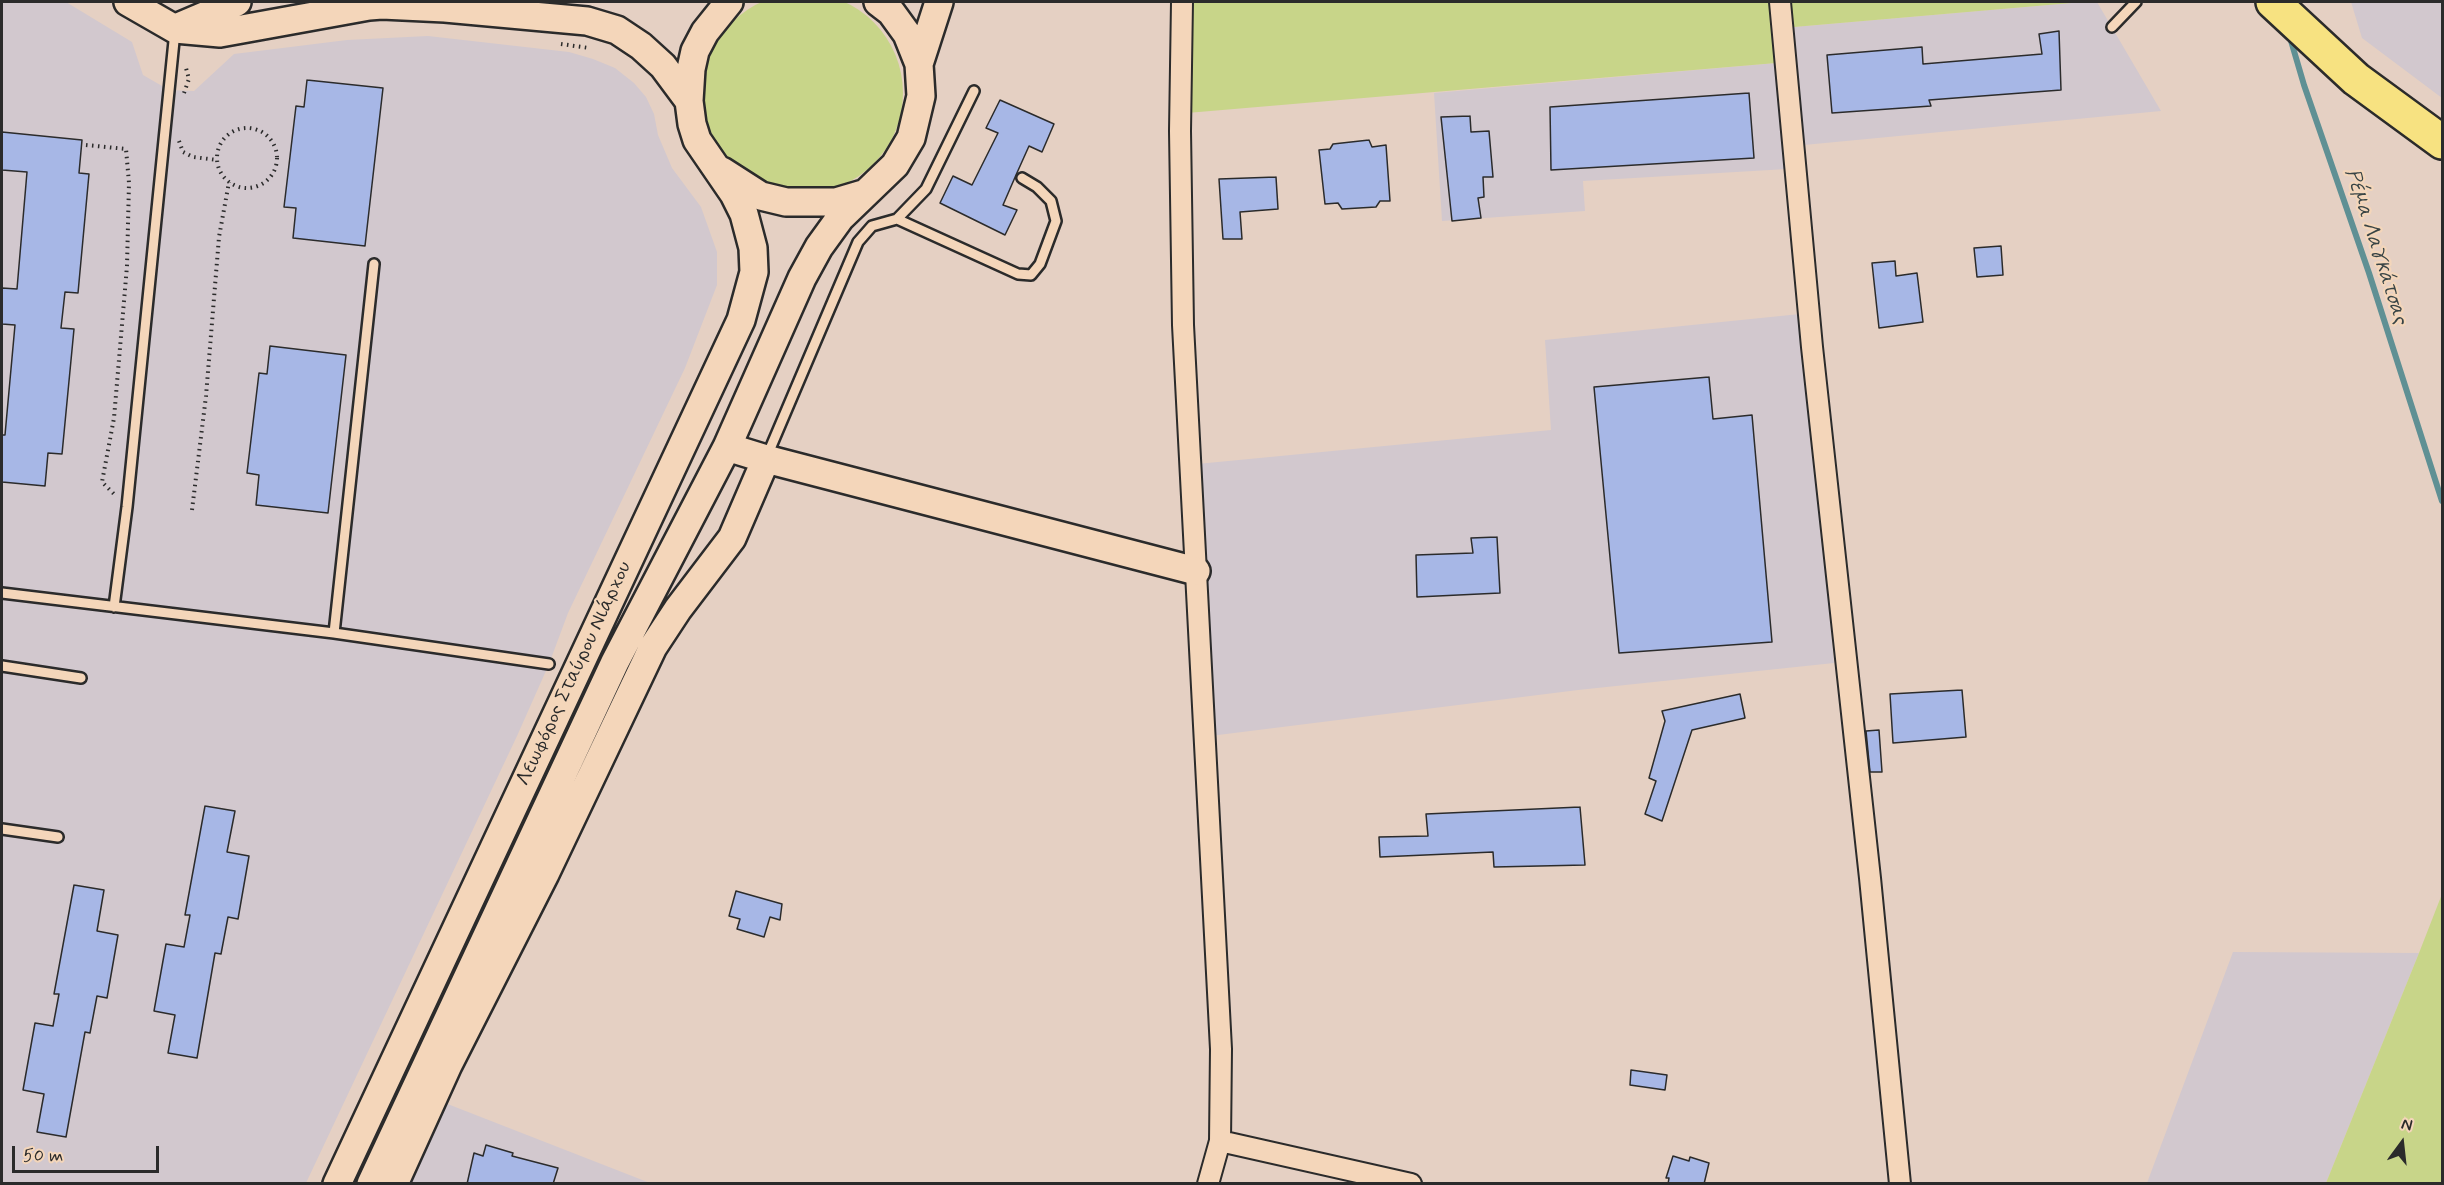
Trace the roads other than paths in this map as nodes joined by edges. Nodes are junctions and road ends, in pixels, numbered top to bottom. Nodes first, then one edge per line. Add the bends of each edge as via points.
1 (128, 2) edge
2 (179, 2) edge
3 (237, 2) edge
4 (729, 2) edge
5 (878, 2) edge
6 (939, 2) edge
7 (1182, 2) edge
8 (1780, 2) edge
9 (2136, 2) edge
10 (2273, 2) edge
11 (2112, 27) dead end
12 (175, 29) junction
13 (919, 64) junction
14 (974, 92) dead end
15 (689, 101) junction
16 (2437, 131) edge
17 (711, 162) junction
18 (1022, 178) dead end
19 (865, 194) junction
20 (897, 219) junction
21 (374, 264) dead end
22 (727, 447) junction
23 (766, 459) junction
24 (1196, 570) junction
25 (2, 593) edge
26 (114, 607) junction
27 (334, 633) junction
28 (549, 664) dead end
29 (2, 666) edge
30 (81, 678) dead end
31 (2, 829) edge
32 (58, 837) dead end
33 (1220, 1141) junction
34 (337, 1184) edge
35 (371, 1184) edge
36 (394, 1184) edge
37 (1208, 1184) edge
38 (1411, 1184) edge
39 (1900, 1184) edge

1 - 12 main road
2 - 12 main road
3 - 12 main road
4 - 15 main road, Λεωφόρος Σταύρου Νιάρχου via 695,51
5 - 13 main road, Λεωφόρος Σταύρου Νιάρχου via 907,34
6 - 13 main road, Λεωφόρος Σταύρου Νιάρχου
7 - 24 street via 1183,325
8 - 39 street via 1812,347
9 - 11 lane
10 - 16 highway via 2356,79
12 - 15 main road via 220,33 382,5 588,21 616,30 641,46 663,66
12 - 26 lane
13 - 19 main road, Λεωφόρος Σταύρου Νιάρχου via 921,96 911,138 896,165
14 - 20 lane via 926,189
15 - 17 main road, Λεωφόρος Σταύρου Νιάρχου via 697,140
17 - 19 main road, Λεωφόρος Σταύρου Νιάρχου via 761,196 786,202 836,202
17 - 34 main road, Λεωφόρος Σταύρου Νιάρχου via 744,214 753,248 754,272 741,320
18 - 20 lane via 1051,201 1056,221 1040,264 1031,274 1018,274
19 - 22 main road, Λεωφόρος Σταύρου Νιάρχου via 829,233 802,278
20 - 23 lane via 872,226 858,242
21 - 27 lane
22 - 23 main road
22 - 35 main road, Λεωφόρος Σταύρου Νιάρχου via 610,673
23 - 24 main road
23 - 36 main road via 732,538 653,647 448,1065
24 - 33 street via 1221,1049
25 - 26 lane
26 - 27 lane
27 - 28 lane
29 - 30 lane
31 - 32 lane
33 - 37 street
33 - 38 street

